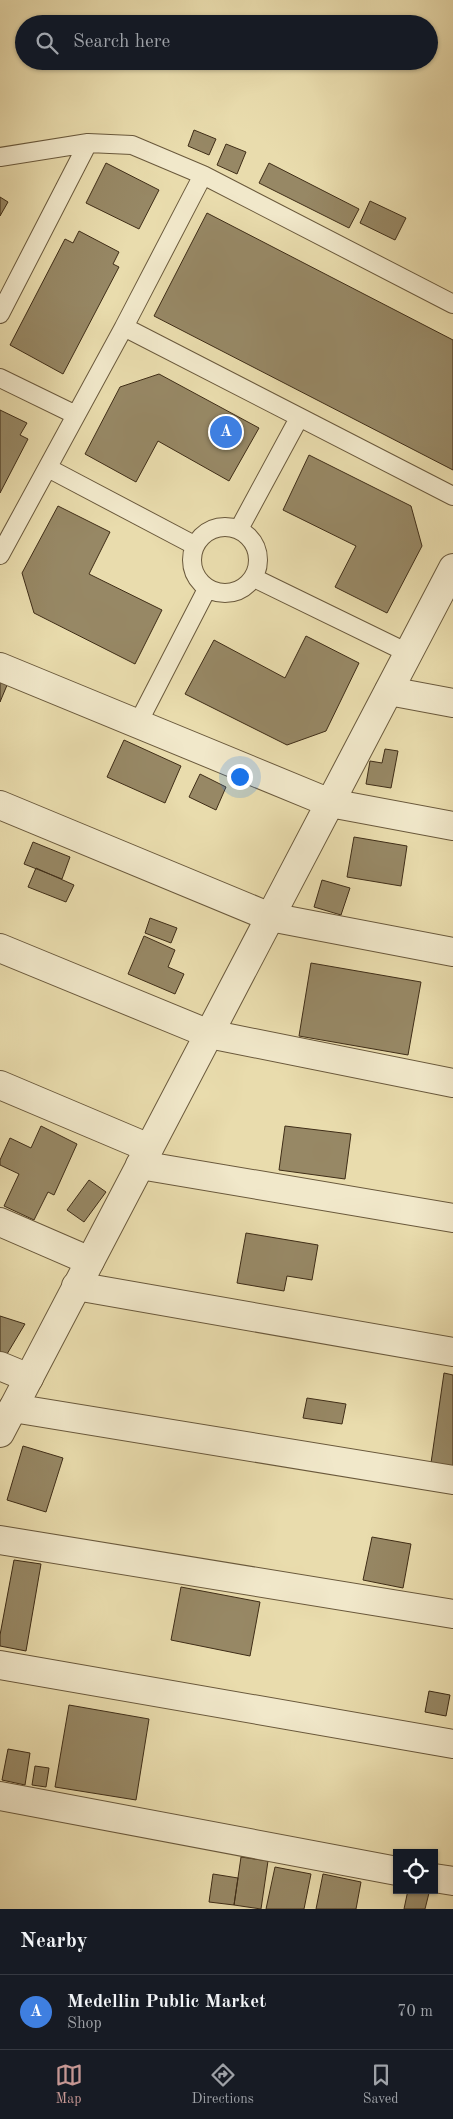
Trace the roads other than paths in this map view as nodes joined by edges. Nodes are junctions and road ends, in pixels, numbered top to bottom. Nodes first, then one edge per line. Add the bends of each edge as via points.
1 (88, 143) junction
2 (0, 157) edge
3 (203, 175) junction
4 (453, 304) edge
5 (0, 314) edge
6 (124, 327) junction
7 (0, 378) edge
8 (76, 415) junction
9 (299, 418) junction
10 (48, 468) junction
11 (453, 496) edge
12 (239, 529) junction
13 (194, 545) junction
14 (0, 555) edge
15 (453, 568) edge
16 (254, 578) junction
17 (207, 589) junction
18 (408, 653) junction
19 (0, 667) edge
20 (389, 691) junction
21 (453, 703) edge
22 (138, 724) junction
23 (330, 803) junction
24 (0, 805) edge
25 (453, 826) edge
26 (270, 918) junction
27 (0, 948) edge
28 (453, 952) edge
29 (209, 1034) junction
30 (453, 1083) edge
31 (0, 1085) edge
32 (145, 1156) junction
33 (453, 1218) edge
34 (0, 1222) edge
35 (90, 1261) junction
36 (76, 1286) junction
37 (453, 1352) edge
38 (0, 1366) edge
39 (29, 1378) junction
40 (13, 1408) junction
41 (0, 1433) edge
42 (453, 1480) edge
43 (0, 1540) edge
44 (453, 1614) edge
45 (0, 1664) edge
46 (453, 1744) edge
47 (0, 1796) edge
48 (393, 1870) edge
49 (438, 1879) edge
50 (453, 1881) edge

1 - 2 lane
1 - 3 lane via 132,145
1 - 5 lane
3 - 4 lane
3 - 6 lane
6 - 8 lane
6 - 9 lane
7 - 8 lane
8 - 10 lane
9 - 11 lane
9 - 12 lane
10 - 13 lane
10 - 14 lane
12 - 13 lane via 213,528
12 - 16 lane via 254,541 259,559
13 - 17 lane via 191,562 196,577
15 - 18 street
16 - 17 lane via 232,593 219,594
16 - 18 lane
17 - 22 lane
18 - 20 street
19 - 22 street
20 - 21 street
20 - 23 street
22 - 23 street
23 - 25 street
23 - 26 street
24 - 26 street
26 - 28 street
26 - 29 street
27 - 29 street
29 - 30 street
29 - 32 street
31 - 32 street
32 - 33 street
32 - 35 street
34 - 35 street
35 - 36 street
36 - 37 street
36 - 39 street
38 - 39 street
39 - 40 street
40 - 41 street
40 - 42 street
43 - 44 street
45 - 46 street
47 - 48 street
49 - 50 street

